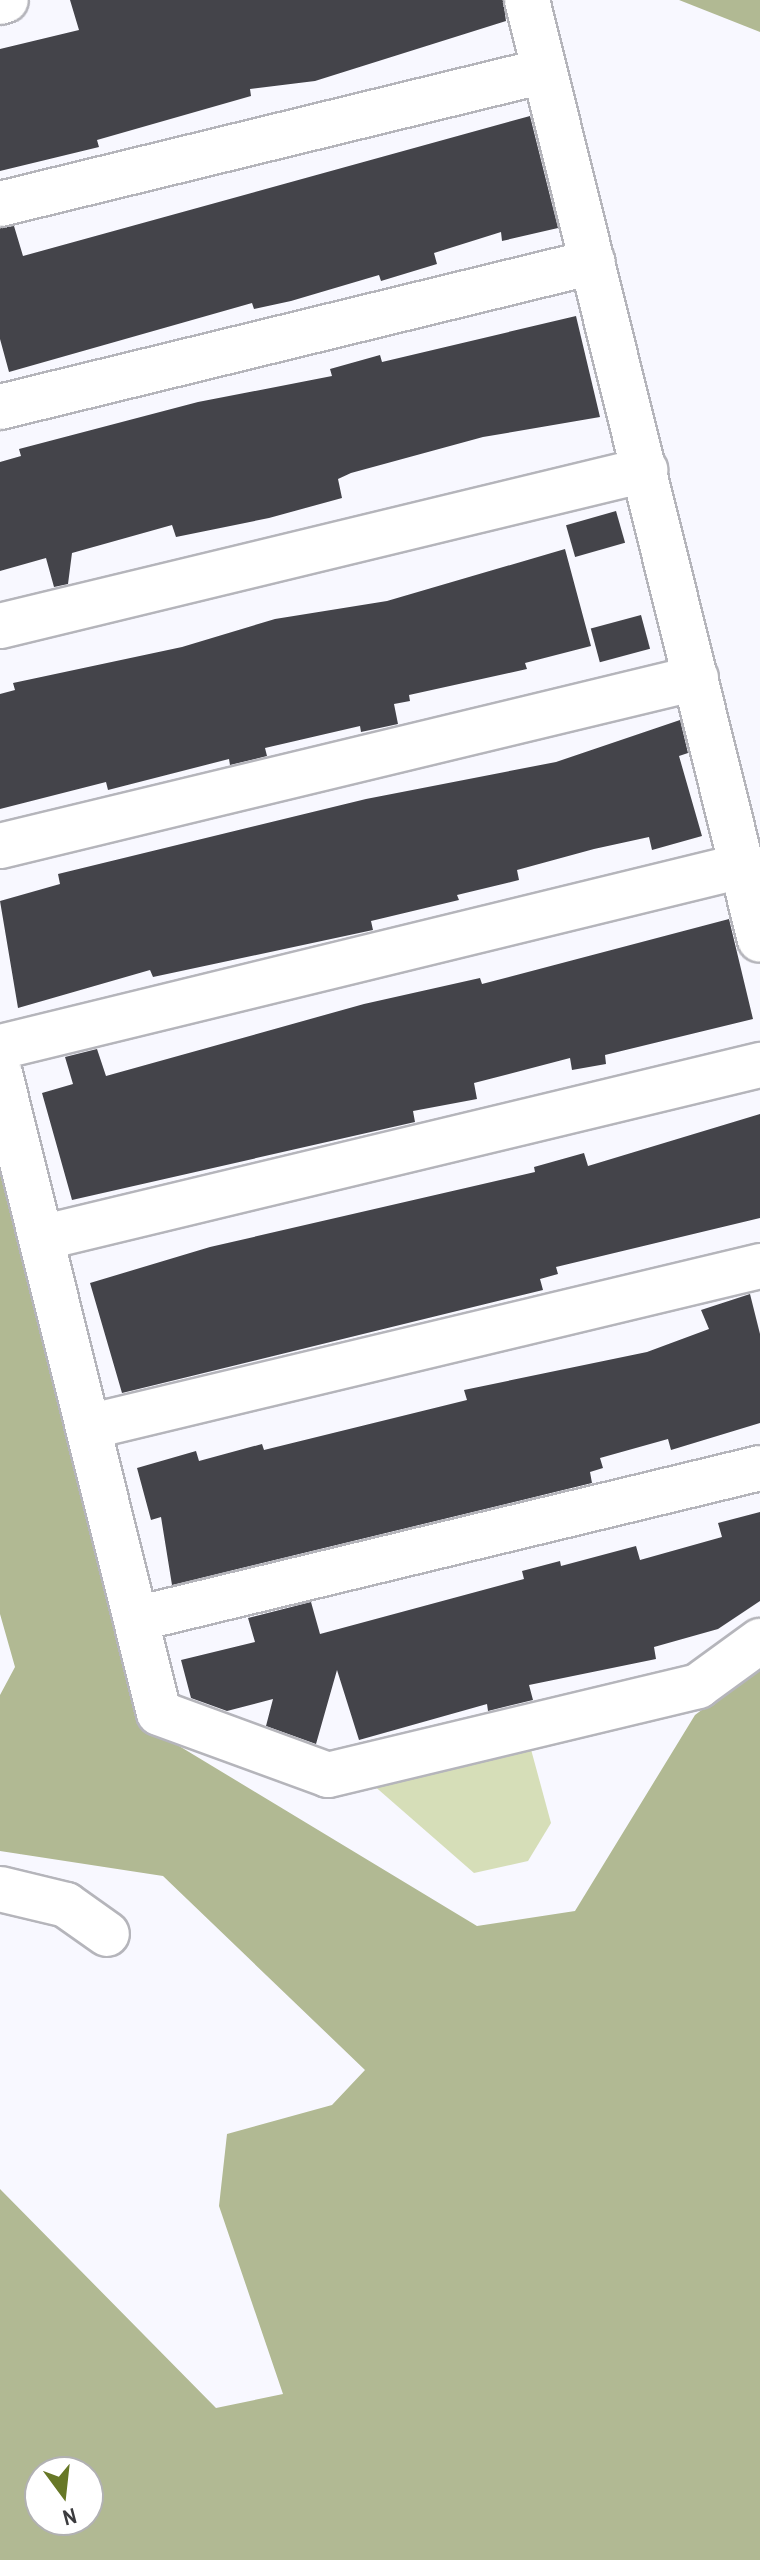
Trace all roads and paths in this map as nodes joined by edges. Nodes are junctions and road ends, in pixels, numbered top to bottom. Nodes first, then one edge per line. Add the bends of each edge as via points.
1 (6, 0) edge
2 (527, 0) edge
3 (0, 2) edge
4 (544, 71) junction
5 (0, 204) edge
6 (593, 262) junction
7 (0, 407) edge
8 (645, 470) junction
9 (0, 626) edge
10 (696, 678) junction
11 (0, 846) edge
12 (742, 866) junction
13 (760, 940) edge
14 (0, 1047) edge
15 (760, 1065) edge
16 (0, 1074) edge
17 (41, 1238) junction
18 (760, 1266) edge
19 (88, 1427) junction
20 (760, 1468) edge
21 (136, 1619) junction
22 (760, 1641) edge
23 (0, 1889) edge
24 (107, 1934) dead end

1 - 3 street
2 - 4 street
4 - 5 street
4 - 6 street
6 - 7 street
6 - 8 street
8 - 9 street
8 - 10 street
10 - 11 street
10 - 12 street
12 - 13 street
12 - 14 street
15 - 17 street
16 - 17 street
17 - 19 street
18 - 19 street
19 - 21 street
20 - 21 street
21 - 22 street via 159,1713 328,1775 698,1686
23 - 24 street via 66,1905

